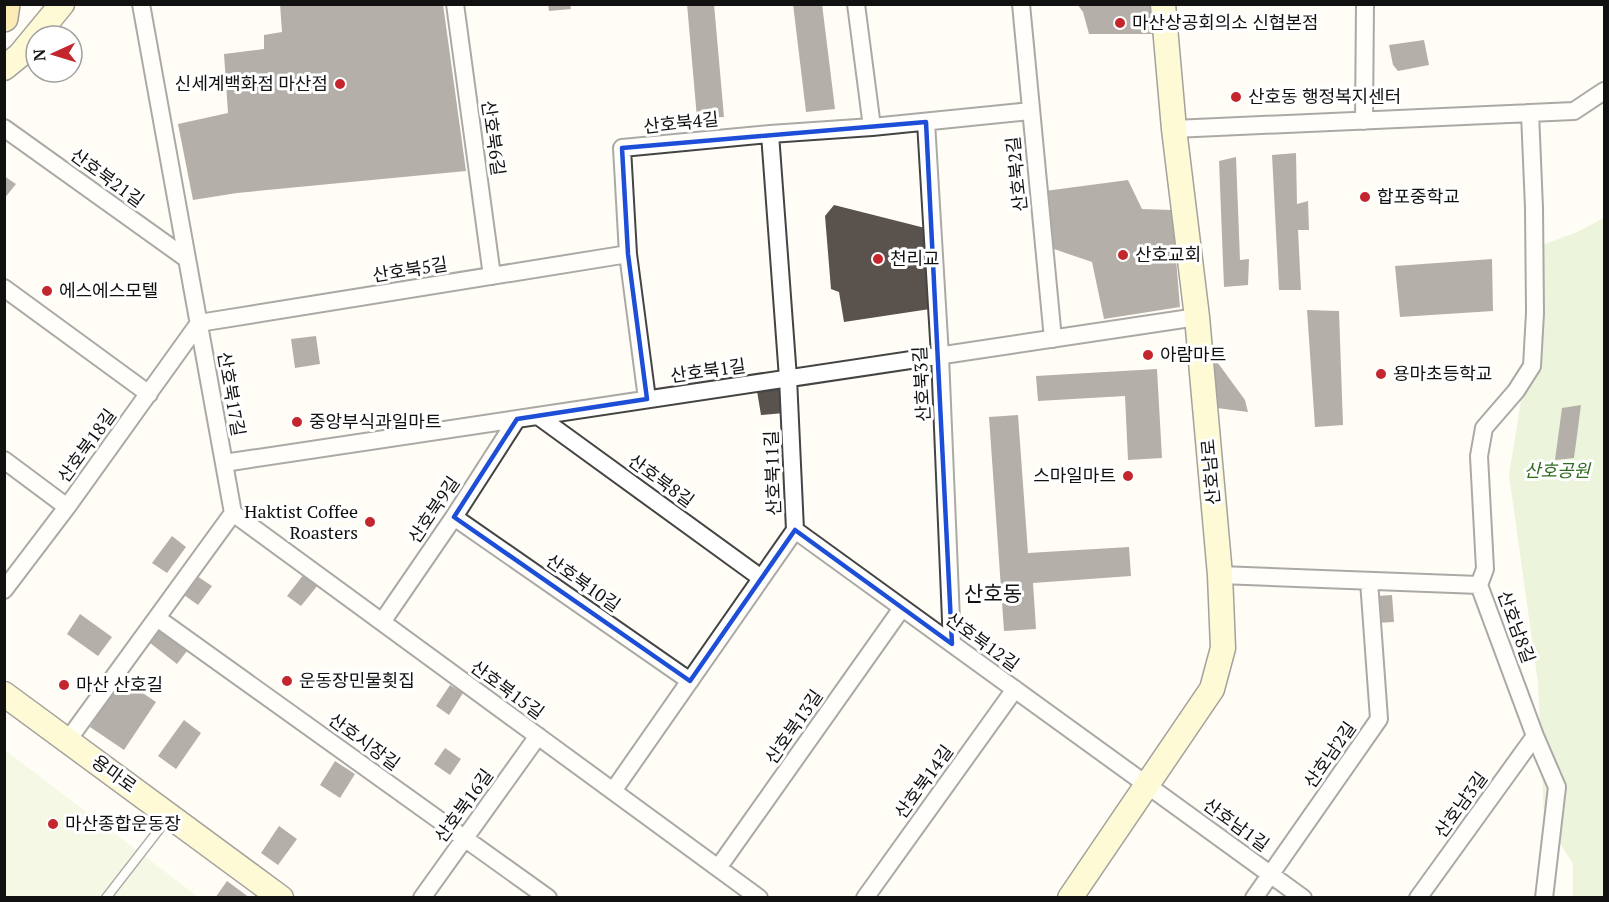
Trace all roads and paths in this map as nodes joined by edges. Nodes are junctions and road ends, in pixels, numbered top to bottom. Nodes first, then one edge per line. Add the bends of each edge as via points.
1 (6, 4) edge
2 (62, 4) edge
3 (141, 4) edge
4 (455, 4) edge
5 (856, 4) edge
6 (1021, 4) edge
7 (1163, 4) edge
8 (1365, 4) edge
9 (4, 18) edge
10 (4, 68) edge
11 (1605, 92) edge
12 (1030, 111) junction
13 (1530, 113) junction
14 (1364, 121) junction
15 (926, 122) junction
16 (872, 127) junction
17 (4, 128) edge
18 (1174, 129) junction
19 (770, 134) junction
20 (628, 254) junction
21 (187, 259) junction
22 (492, 276) junction
23 (4, 288) edge
24 (1197, 318) junction
25 (199, 323) junction
26 (1053, 339) junction
27 (940, 356) junction
28 (788, 378) junction
29 (149, 394) junction
30 (647, 399) junction
31 (538, 416) junction
32 (517, 419) junction
33 (4, 460) edge
34 (224, 463) junction
35 (67, 507) junction
36 (233, 513) junction
37 (454, 517) junction
38 (795, 530) junction
39 (1220, 575) junction
40 (761, 579) junction
41 (1369, 580) junction
42 (1479, 585) junction
43 (4, 590) edge
44 (902, 608) junction
45 (157, 618) junction
46 (382, 622) junction
47 (952, 644) junction
48 (690, 681) junction
49 (1015, 689) junction
50 (4, 694) edge
51 (538, 736) junction
52 (1535, 736) junction
53 (68, 740) junction
54 (1147, 785) junction
55 (613, 791) junction
56 (170, 816) junction
57 (465, 838) junction
58 (718, 868) junction
59 (1271, 875) junction
60 (106, 897) edge
61 (281, 897) edge
62 (422, 897) edge
63 (548, 897) edge
64 (759, 897) edge
65 (865, 897) edge
66 (1070, 897) edge
67 (1254, 897) edge
68 (1303, 897) edge
69 (1418, 897) edge
70 (1544, 897) edge

1 - 9 main road
2 - 10 main road via 20,56
3 - 21 street, 산호북17길
4 - 22 street, 산호북6길
5 - 16 street
6 - 12 street, 산호북2길
7 - 18 main road, 산호남로
8 - 14 street
11 - 13 street via 1574,111
12 - 15 street, 산호북4길
12 - 26 street, 산호북2길
13 - 14 street
13 - 42 street via 1535,313 1532,366 1484,428 1479,456 1485,569
14 - 18 street
15 - 16 street, 산호북4길
15 - 27 street, 산호북3길
16 - 19 street, 산호북4길
17 - 21 street, 산호북21길
18 - 24 main road, 산호남로
19 - 20 street, 산호북4길 via 622,148
19 - 28 street, 산호북11길
20 - 22 street, 산호북5길
20 - 30 street, 산호북4길
21 - 25 street, 산호북17길
22 - 25 street, 산호북5길
23 - 29 street
24 - 26 street, 산호북1길
24 - 39 main road, 산호남로
25 - 29 street, 산호북18길
25 - 34 street, 산호북17길
26 - 27 street, 산호북1길
27 - 28 street, 산호북1길
27 - 47 street, 산호북3길
28 - 30 street, 산호북1길
28 - 38 street, 산호북11길
29 - 35 street, 산호북18길
30 - 31 street, 산호북1길
31 - 32 street, 산호북1길
31 - 40 street, 산호북8길
32 - 34 street, 산호북1길
32 - 37 street, 산호북9길
33 - 35 street
34 - 36 street, 산호북17길
35 - 43 street, 산호북18길
36 - 45 street
36 - 46 street, 산호북15길
37 - 46 street, 산호북9길
37 - 48 street, 산호북10길
38 - 40 street, 산호북11길
38 - 44 street, 산호북12길
39 - 41 street, 산호남8길
39 - 54 main road, 산호남로 via 1223,648 1212,689
40 - 48 street, 산호북11길
41 - 42 street, 산호남8길
41 - 59 street, 산호남2길 via 1379,719
42 - 52 street, 산호남8길
44 - 47 street, 산호북12길
44 - 58 street, 산호북13길
45 - 53 street
45 - 57 street, 산호시장길
46 - 51 street, 산호북15길
47 - 49 street, 산호북12길
48 - 55 street, 산호북11길
49 - 54 street, 산호북12길
49 - 65 street, 산호북14길
50 - 53 main road, 용마로
51 - 55 street, 산호북15길
51 - 57 street, 산호북16길
52 - 69 street, 산호남3길
52 - 70 street, 산호남8길 via 1557,788
53 - 56 main road, 용마로
54 - 59 street, 산호남1길
54 - 66 main road, 산호남로
55 - 58 street, 산호북15길
56 - 60 lane
56 - 61 main road, 용마로
57 - 62 street, 산호북16길
57 - 63 street, 산호시장길
58 - 64 street, 산호북15길
59 - 67 street, 산호남2길
59 - 68 street, 산호남1길

